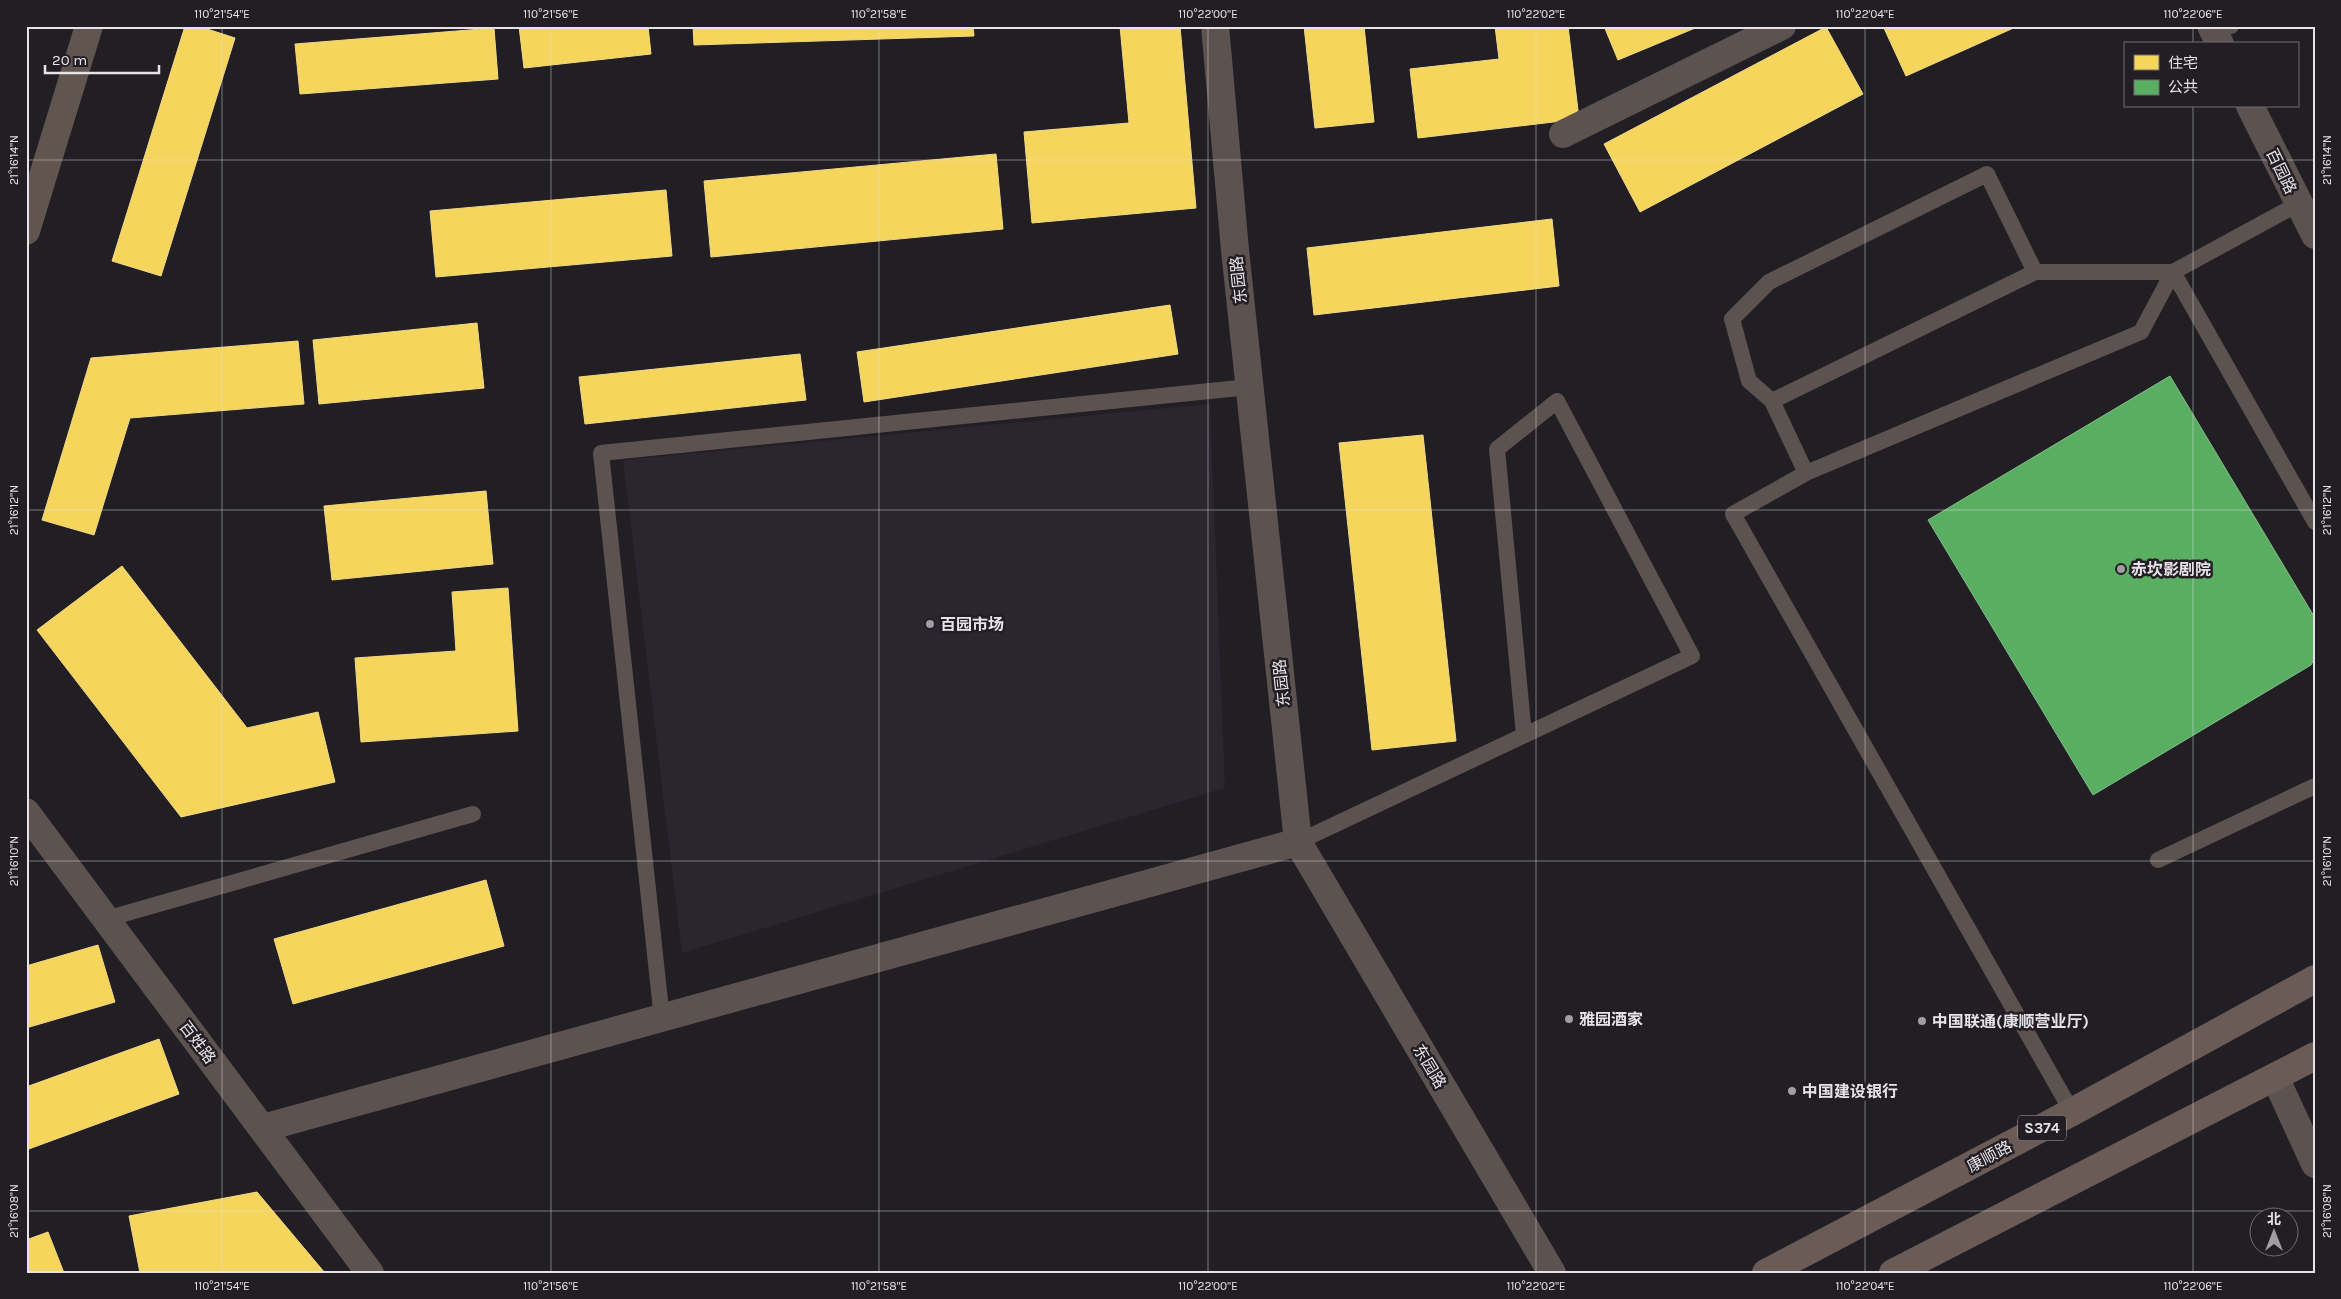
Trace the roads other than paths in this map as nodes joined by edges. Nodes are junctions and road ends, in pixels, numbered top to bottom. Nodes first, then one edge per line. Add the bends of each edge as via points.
1 (89, 26) edge
2 (1214, 26) edge
3 (1782, 26) edge
4 (2251, 108) edge
5 (1563, 134) dead end
6 (2298, 204) junction
7 (26, 231) edge
8 (2315, 234) edge
9 (2035, 272) junction
10 (2173, 272) junction
11 (1249, 386) junction
12 (1772, 401) junction
13 (1806, 473) junction
14 (2315, 522) edge
15 (1524, 735) junction
16 (2315, 786) edge
17 (26, 812) edge
18 (474, 814) dead end
19 (1298, 842) junction
20 (2158, 860) dead end
21 (106, 919) junction
22 (2315, 979) edge
23 (662, 1019) junction
24 (2315, 1056) edge
25 (2275, 1077) junction
26 (2072, 1112) junction
27 (263, 1128) junction
28 (2315, 1164) edge
29 (370, 1273) edge
30 (1552, 1273) edge
31 (1766, 1273) edge
32 (1893, 1273) edge

1 - 7 street
2 - 11 street, 东园路
3 - 5 street
4 - 6 street, 百园路
6 - 8 street, 百园路
6 - 10 lane
9 - 10 lane
9 - 12 lane
9 - 12 lane via 1987,174 1769,282 1732,319 1749,381
10 - 13 lane via 2141,332
10 - 14 lane
11 - 19 street, 东园路
11 - 23 lane via 601,453
12 - 13 lane
13 - 26 lane via 1733,514
15 - 15 lane via 1692,656 1557,401 1496,449
15 - 19 lane
16 - 20 lane
17 - 21 street, 百姓路
18 - 21 lane
19 - 23 street
19 - 30 street, 东园路
21 - 27 street, 百姓路
22 - 26 main road, 康顺路 / S374
23 - 27 street
24 - 25 main road
25 - 28 street
25 - 32 main road
26 - 31 main road, 康顺路 / S374
27 - 29 street, 百姓路

